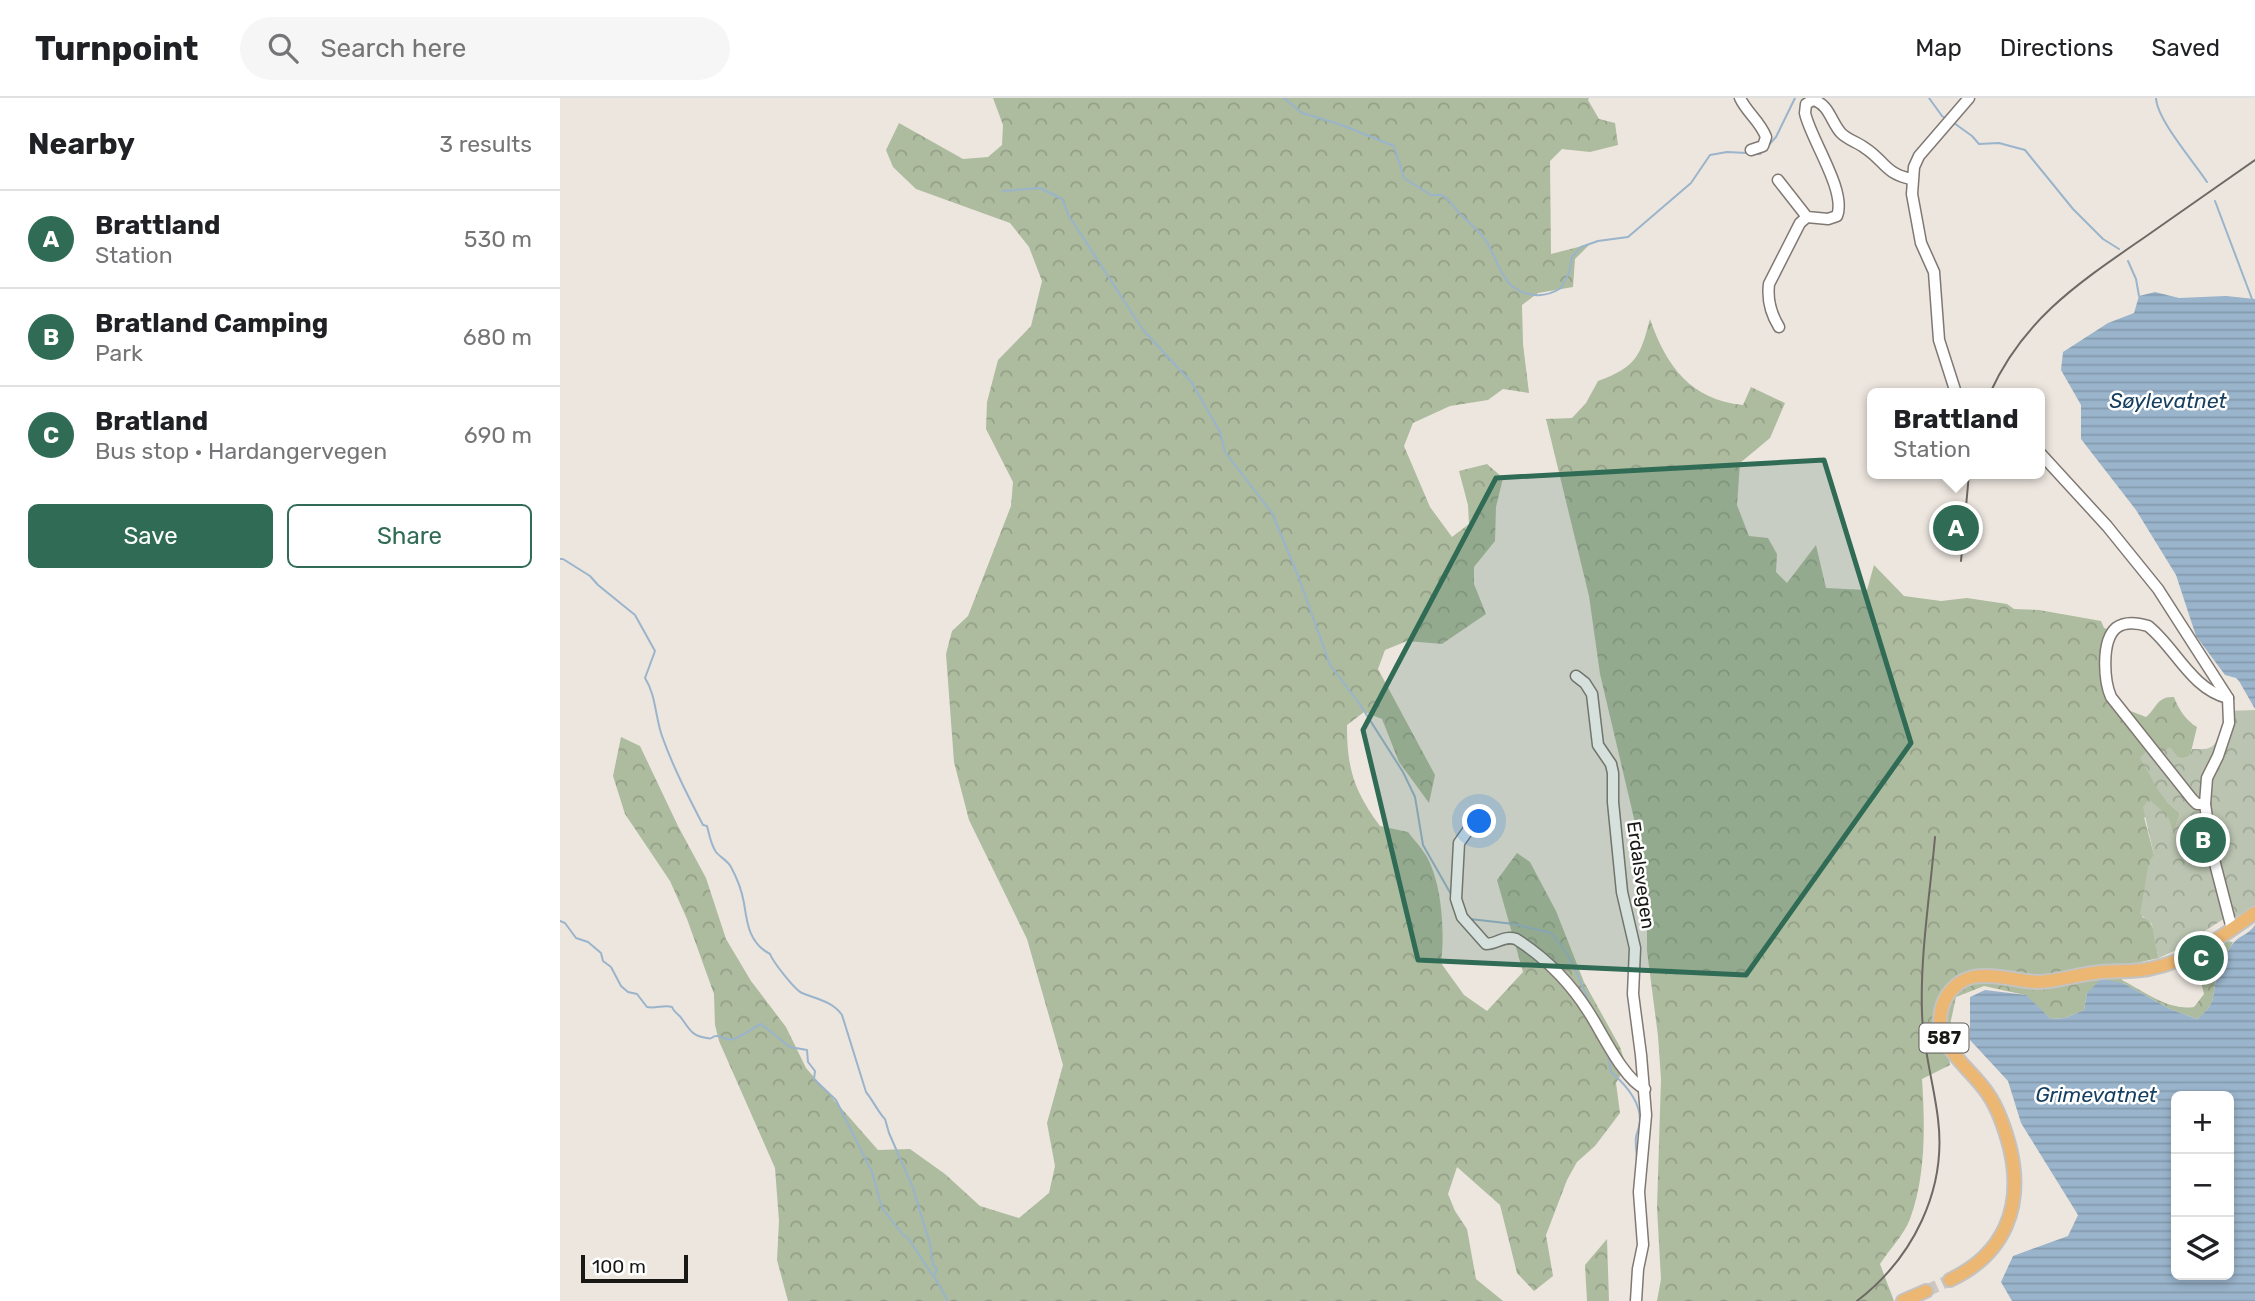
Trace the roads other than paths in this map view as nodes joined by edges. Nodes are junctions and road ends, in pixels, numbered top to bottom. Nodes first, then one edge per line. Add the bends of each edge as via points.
1 (1740, 98) edge
2 (1969, 98) edge
3 (1807, 99) edge
4 (1751, 150) dead end
5 (1911, 179) junction
6 (1778, 180) dead end
7 (1807, 217) junction
8 (1779, 327) dead end
9 (1954, 388) edge
10 (2045, 458) edge
11 (1576, 676) dead end
12 (2228, 698) junction
13 (2205, 804) junction
14 (1476, 819) dead end
15 (2255, 913) edge
16 (2232, 929) junction
17 (1645, 1089) junction
18 (1950, 1280) tunnel mouth
19 (1926, 1291) tunnel mouth
20 (1636, 1301) edge
21 (1903, 1301) edge

1 - 4 street via 1766,136 1763,146
2 - 5 street via 1919,156
3 - 5 street via 1820,102 1840,132 1888,170
3 - 7 street via 1806,119 1826,162 1839,207 1835,218
5 - 9 street via 1921,243 1934,272 1939,340
6 - 7 street
7 - 8 street via 1769,284 1772,316
10 - 12 street via 2158,589
11 - 17 street, Erdalsvegen via 1592,694 1598,745 1613,773 1622,892 1635,948 1633,994
12 - 13 street via 2229,723 2207,778
12 - 13 street via 2218,696 2193,676 2148,626 2123,624 2110,637 2105,667 2108,690 2192,799
13 - 16 street
14 - 17 street via 1457,850 1457,899 1462,917 1483,942 1516,939 1557,970 1619,1062
15 - 16 main road, 587
16 - 18 main road, 587 via 2188,955 2153,968 2040,982 1978,976 1952,989 1942,1009 1942,1035 1979,1082 2003,1123 2015,1183 2013,1206 1998,1241 1978,1263
17 - 20 street, Erdalsvegen via 1639,1192 1643,1245
19 - 21 main road

